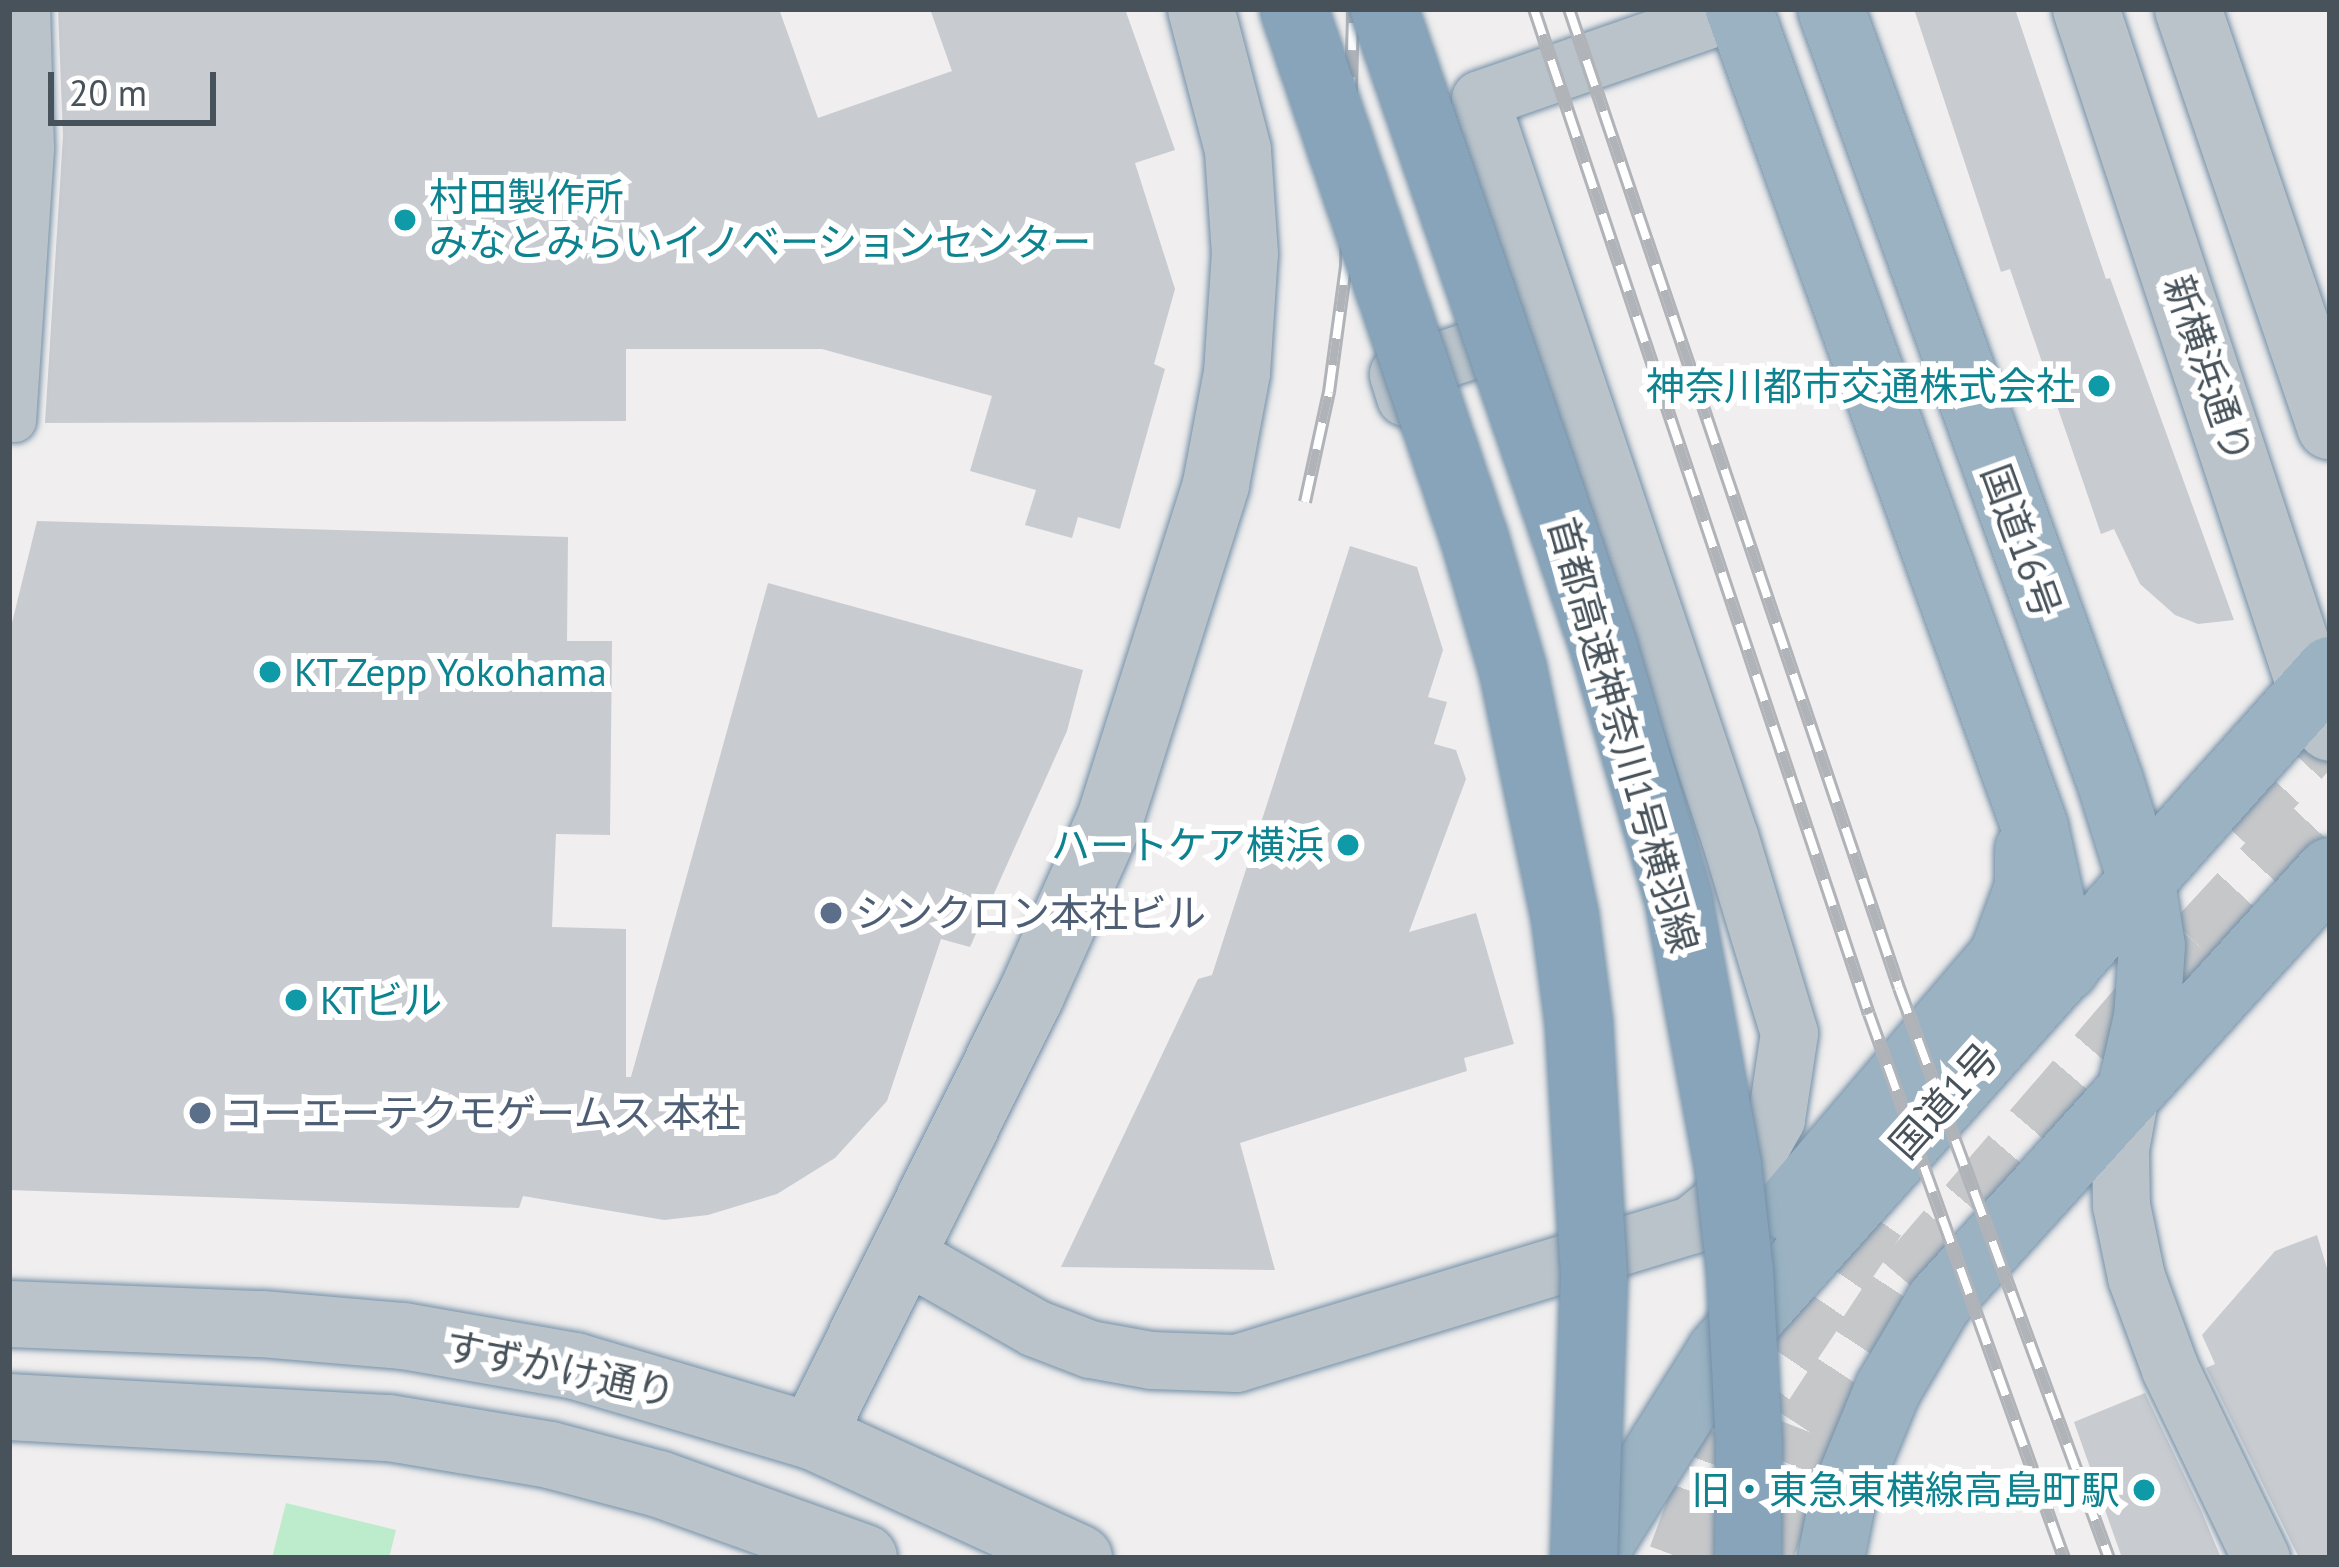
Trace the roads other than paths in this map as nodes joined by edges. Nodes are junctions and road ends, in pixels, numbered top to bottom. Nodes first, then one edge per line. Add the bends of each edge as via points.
1 (28, 9) edge
2 (1201, 9) edge
3 (1294, 9) edge
4 (1384, 9) edge
5 (1739, 9) edge
6 (1831, 9) edge
7 (2086, 9) edge
8 (2188, 9) edge
9 (1552, 324) junction
10 (2324, 394) edge
11 (15, 421) dead end
12 (1513, 670) junction
13 (2324, 696) edge
14 (2016, 775) junction
15 (2330, 871) edge
16 (2141, 883) junction
17 (2066, 968) junction
18 (2132, 1083) junction
19 (903, 1253) junction
20 (1569, 1265) junction
21 (9, 1314) edge
22 (868, 1326) junction
23 (1720, 1352) junction
24 (687, 1396) junction
25 (9, 1406) edge
26 (812, 1436) junction
27 (864, 1558) edge
28 (1079, 1558) edge
29 (1588, 1558) edge
30 (1625, 1558) edge
31 (1748, 1558) edge
32 (1831, 1558) edge
33 (2261, 1558) edge

1 - 11 street via 47,148
2 - 19 street via 1238,150 1245,254 1238,374 1216,484 1110,819
3 - 12 highway, bridge via 1428,394
4 - 31 highway, 首都高速神奈川1号横羽線, bridge via 1604,647 1679,901 1740,1271
5 - 9 street via 1480,99
5 - 14 highway
6 - 16 highway, 国道16号
7 - 13 street, 新横浜通り
8 - 10 street
9 - 20 street via 1398,374 1478,643 1525,846
9 - 20 street via 1790,1034 1776,1119 1738,1187 1691,1225
12 - 29 highway, bridge via 1579,1023 1594,1276
12 - 30 highway, bridge via 1591,924 1618,1106 1630,1259
13 - 16 highway, 国道1号
14 - 17 highway
14 - 23 highway via 2028,887 2003,955 1782,1215
15 - 18 highway
16 - 17 highway, 国道1号
16 - 18 highway, 国道16号 via 2152,946
17 - 23 highway, 国道1号
18 - 32 highway via 1939,1302 1888,1389 1843,1498
18 - 33 street via 2120,1149 2121,1205 2136,1277 2170,1369
19 - 20 street via 1035,1328 1090,1349 1236,1363
19 - 22 street
21 - 24 street, すずかけ通り via 403,1336 575,1366
22 - 24 street via 788,1378
22 - 26 street
23 - 29 highway, 国道1号
24 - 26 street, すずかけ通り
25 - 27 street via 388,1428 550,1455 659,1484
26 - 28 street, すずかけ通り

